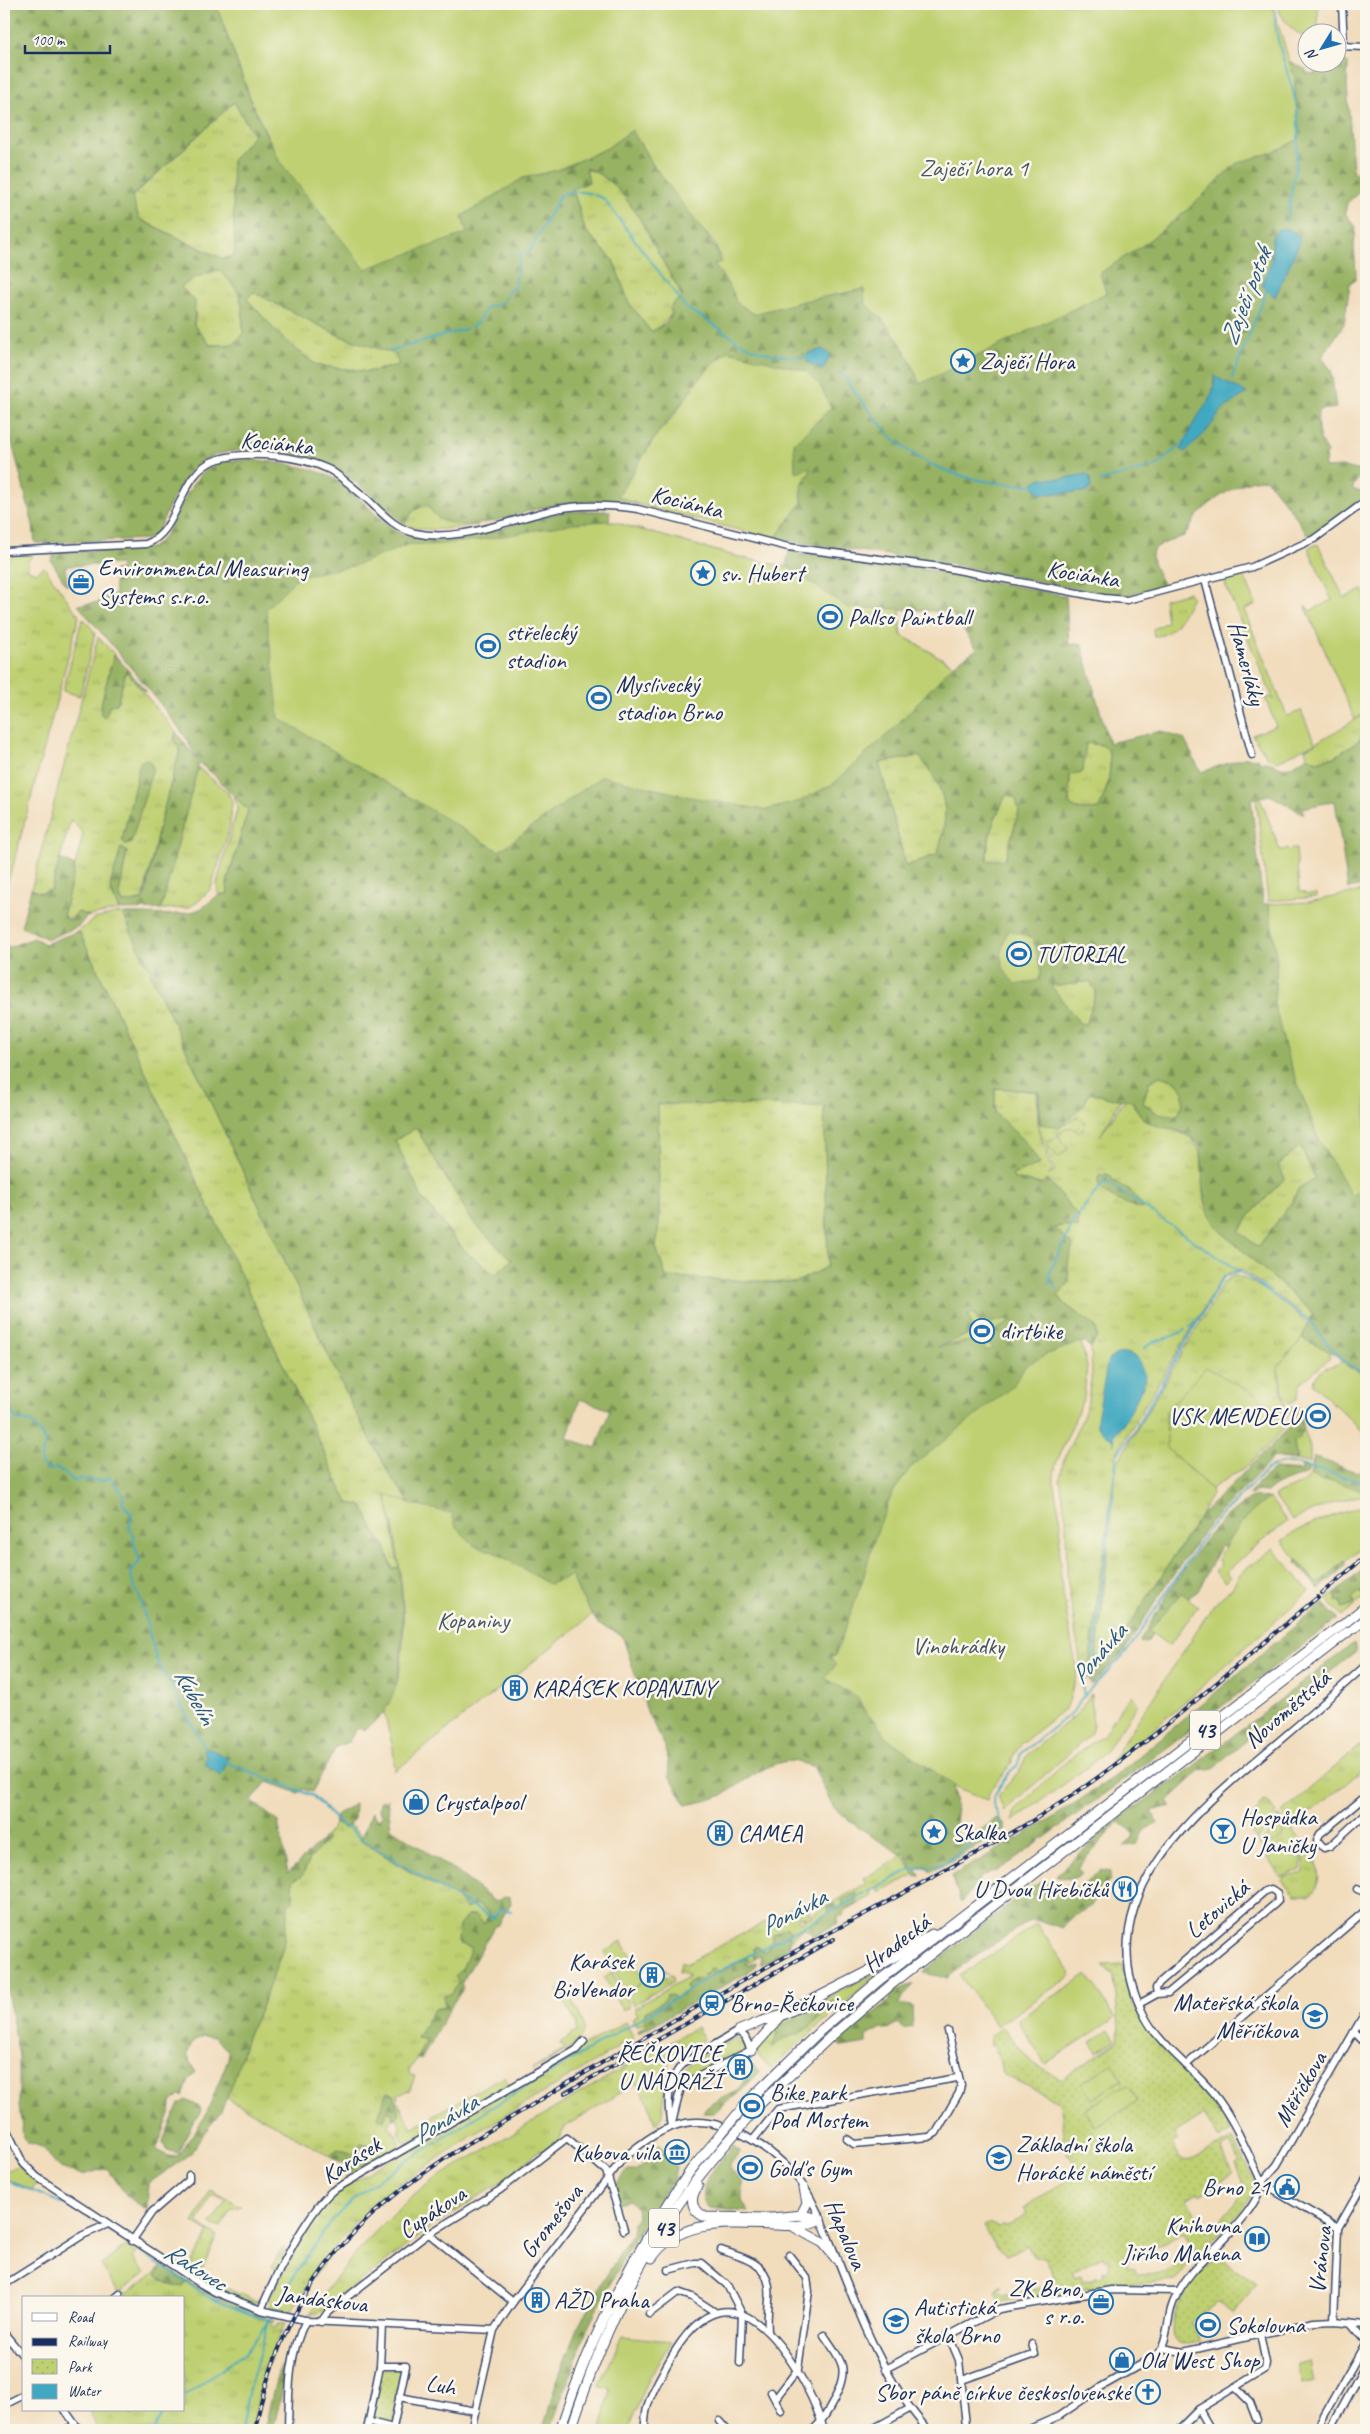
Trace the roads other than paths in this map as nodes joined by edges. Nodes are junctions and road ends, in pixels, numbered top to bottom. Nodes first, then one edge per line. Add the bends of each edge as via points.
1 (1342, 4) edge
2 (1366, 47) edge
3 (1366, 501) edge
4 (4, 551) edge
5 (1206, 580) junction
6 (1252, 755) dead end
7 (1366, 1606) edge
8 (1366, 1619) edge
9 (1347, 1627) junction
10 (1366, 1665) edge
11 (1366, 1796) edge
12 (1366, 1812) edge
13 (1357, 1889) dead end
14 (1366, 1893) edge
15 (970, 1910) junction
16 (1366, 1910) edge
17 (1157, 1994) junction
18 (1139, 2004) junction
19 (1366, 2011) edge
20 (782, 2015) junction
21 (738, 2031) junction
22 (948, 2031) dead end
23 (1354, 2032) junction
24 (584, 2041) dead end
25 (1366, 2044) edge
26 (751, 2050) junction
27 (1186, 2065) junction
28 (958, 2078) junction
29 (4, 2124) edge
30 (671, 2127) junction
31 (847, 2139) dead end
32 (753, 2140) junction
33 (189, 2175) dead end
34 (608, 2178) junction
35 (701, 2178) junction
36 (1366, 2179) edge
37 (1262, 2183) junction
38 (804, 2188) junction
39 (801, 2215) junction
40 (820, 2219) junction
41 (108, 2224) junction
42 (792, 2226) junction
43 (1338, 2228) junction
44 (624, 2230) dead end
45 (429, 2234) junction
46 (132, 2241) junction
47 (721, 2250) dead end
48 (789, 2256) dead end
49 (837, 2260) junction
50 (668, 2270) dead end
51 (633, 2281) junction
52 (4, 2285) edge
53 (1178, 2291) junction
54 (512, 2302) junction
55 (262, 2310) junction
56 (715, 2312) junction
57 (649, 2314) dead end
58 (742, 2314) junction
59 (306, 2320) junction
60 (1334, 2321) junction
61 (321, 2322) junction
62 (1350, 2322) junction
63 (1366, 2324) edge
64 (382, 2325) junction
65 (494, 2330) junction
66 (768, 2331) junction
67 (4, 2332) edge
68 (948, 2334) junction
69 (1260, 2334) junction
70 (824, 2335) dead end
71 (1366, 2341) edge
72 (1032, 2344) dead end
73 (1162, 2348) junction
74 (22, 2354) edge
75 (740, 2363) dead end
76 (1366, 2364) edge
77 (380, 2366) junction
78 (798, 2369) junction
79 (885, 2369) junction
80 (962, 2380) junction
81 (1357, 2381) junction
82 (1366, 2386) edge
83 (1236, 2387) junction
84 (771, 2392) dead end
85 (22, 2396) edge
86 (399, 2397) junction
87 (775, 2399) junction
88 (4, 2405) edge
89 (909, 2409) junction
90 (1198, 2409) junction
91 (476, 2411) junction
92 (781, 2411) dead end
93 (66, 2412) edge
94 (719, 2420) dead end
95 (1257, 2420) dead end
96 (370, 2422) junction
97 (821, 2422) junction
98 (75, 2424) junction
99 (1046, 2424) junction
100 (966, 2425) dead end
101 (67, 2430) edge
102 (79, 2430) edge
103 (288, 2430) edge
104 (367, 2430) edge
105 (471, 2430) edge
106 (560, 2430) edge
107 (571, 2430) edge
108 (645, 2430) edge
109 (727, 2430) edge
110 (813, 2430) edge
111 (824, 2430) edge
112 (871, 2430) edge
113 (928, 2430) edge
114 (1027, 2430) edge
115 (1050, 2430) edge
116 (1178, 2430) edge
117 (1211, 2430) edge
118 (1316, 2430) edge
119 (1330, 2430) edge

1 - 2 street via 1341,46
3 - 5 street, Kociánka via 1300,546 1252,567
4 - 5 street, Kociánka via 134,545 154,541 165,528 197,471 210,462 241,454 296,460 324,468 344,479 395,523 415,533 452,533 550,510 614,506 788,546 941,567 1115,600 1127,600
5 - 6 street, Hamerláky
7 - 9 highway, 43
8 - 9 highway, 43
9 - 15 highway, Hradecká / 43
9 - 35 highway, Hradecká / 43, bridge via 885,1989 762,2102
10 - 18 street, Novoměstská via 1212,1797 1176,1835 1157,1862 1140,1895 1128,1934 1129,1971
11 - 12 street via 1320,1834 1319,1846 1330,1846
13 - 14 street
15 - 20 highway via 881,1966
15 - 106 highway, Hradecká / 43, bridge via 821,2030 750,2099 691,2170 656,2220 623,2278 591,2345
16 - 27 street
17 - 17 street, Letovická via 1168,1993 1275,1904 1277,1893 1271,1889 1265,1891 1159,1983
17 - 18 street, Letovická
18 - 27 street, Novoměstská via 1153,2030
19 - 23 street, Měřičkova
20 - 21 highway
20 - 26 highway
21 - 26 street
21 - 30 street via 678,2068 669,2091
22 - 28 street
23 - 25 street
23 - 37 street, Měřičkova via 1277,2165
24 - 55 street, Karásek via 576,2050 332,2191 308,2222
26 - 30 street via 684,2084
27 - 37 street, Novoměstská via 1218,2101
28 - 31 street via 961,2085 959,2093 932,2136 854,2144
28 - 32 street via 778,2109
29 - 41 street, Jandáskova via 26,2166 42,2181
30 - 32 street, Hapalova via 687,2122 704,2123
30 - 34 street, Gromešova via 641,2144
32 - 38 street, Hapalova via 784,2162
33 - 46 street via 189,2180 152,2212
34 - 44 street
34 - 45 street, Cupákova via 602,2168 567,2138 500,2190
34 - 54 street, Gromešova
35 - 39 highway via 692,2201 696,2211 705,2217
35 - 51 highway, Hradecká / 43 via 663,2229
36 - 43 street, Vránova
37 - 43 street
37 - 53 street, Měřičkova via 1257,2197 1239,2221
38 - 39 highway via 807,2203
38 - 40 street, Hapalova
39 - 40 highway
40 - 42 highway via 811,2224
40 - 49 street, Hapalova
41 - 46 street, Jandáskova
41 - 52 street via 83,2235
42 - 49 highway via 823,2244
42 - 51 highway via 709,2225 689,2229 660,2246
43 - 60 street, Vránova
45 - 54 street
45 - 61 street, Cupákova via 334,2308
46 - 55 street, Jandáskova via 214,2292
47 - 66 street via 752,2261 765,2271 770,2281
48 - 78 street via 809,2284
49 - 79 street, Hapalova
50 - 58 street via 695,2262 706,2266 727,2285
51 - 107 highway, Hradecká / 43 via 590,2373
53 - 68 street via 1120,2289 1053,2298 999,2309
53 - 73 street, Měřičkova
54 - 65 street, Gromešova
55 - 59 street, Jandáskova
56 - 57 street via 678,2292
56 - 58 street
56 - 108 street via 694,2325 677,2349 648,2400
58 - 66 street
58 - 75 street
59 - 61 street, Jandáskova
59 - 103 street via 290,2365
60 - 62 street
60 - 69 street via 1295,2325
61 - 64 street, Jandáskova
62 - 63 street
62 - 71 street
64 - 65 street, Jandáskova
64 - 77 street
65 - 91 street
66 - 78 street
67 - 74 street
68 - 79 street
68 - 80 street via 959,2360
69 - 73 street via 1183,2352
69 - 83 street via 1265,2369
70 - 97 street via 843,2372
71 - 118 street
72 - 80 street via 1035,2354
73 - 99 street via 1152,2359 1101,2387
76 - 81 street
77 - 86 street via 406,2366
77 - 96 street
78 - 87 street
78 - 97 street
79 - 89 street, Hapalova
80 - 100 street
81 - 82 street
81 - 119 street
83 - 90 street
83 - 95 street via 1250,2402
84 - 87 street
85 - 88 street
86 - 91 street, Luh
86 - 96 street via 393,2428
87 - 92 street
89 - 112 street
89 - 113 street, Hapalova
90 - 116 street
90 - 117 street
91 - 105 street
93 - 98 street
94 - 109 street
96 - 104 street
97 - 110 street
97 - 111 street
98 - 101 street
98 - 102 street
99 - 114 street
99 - 115 street

